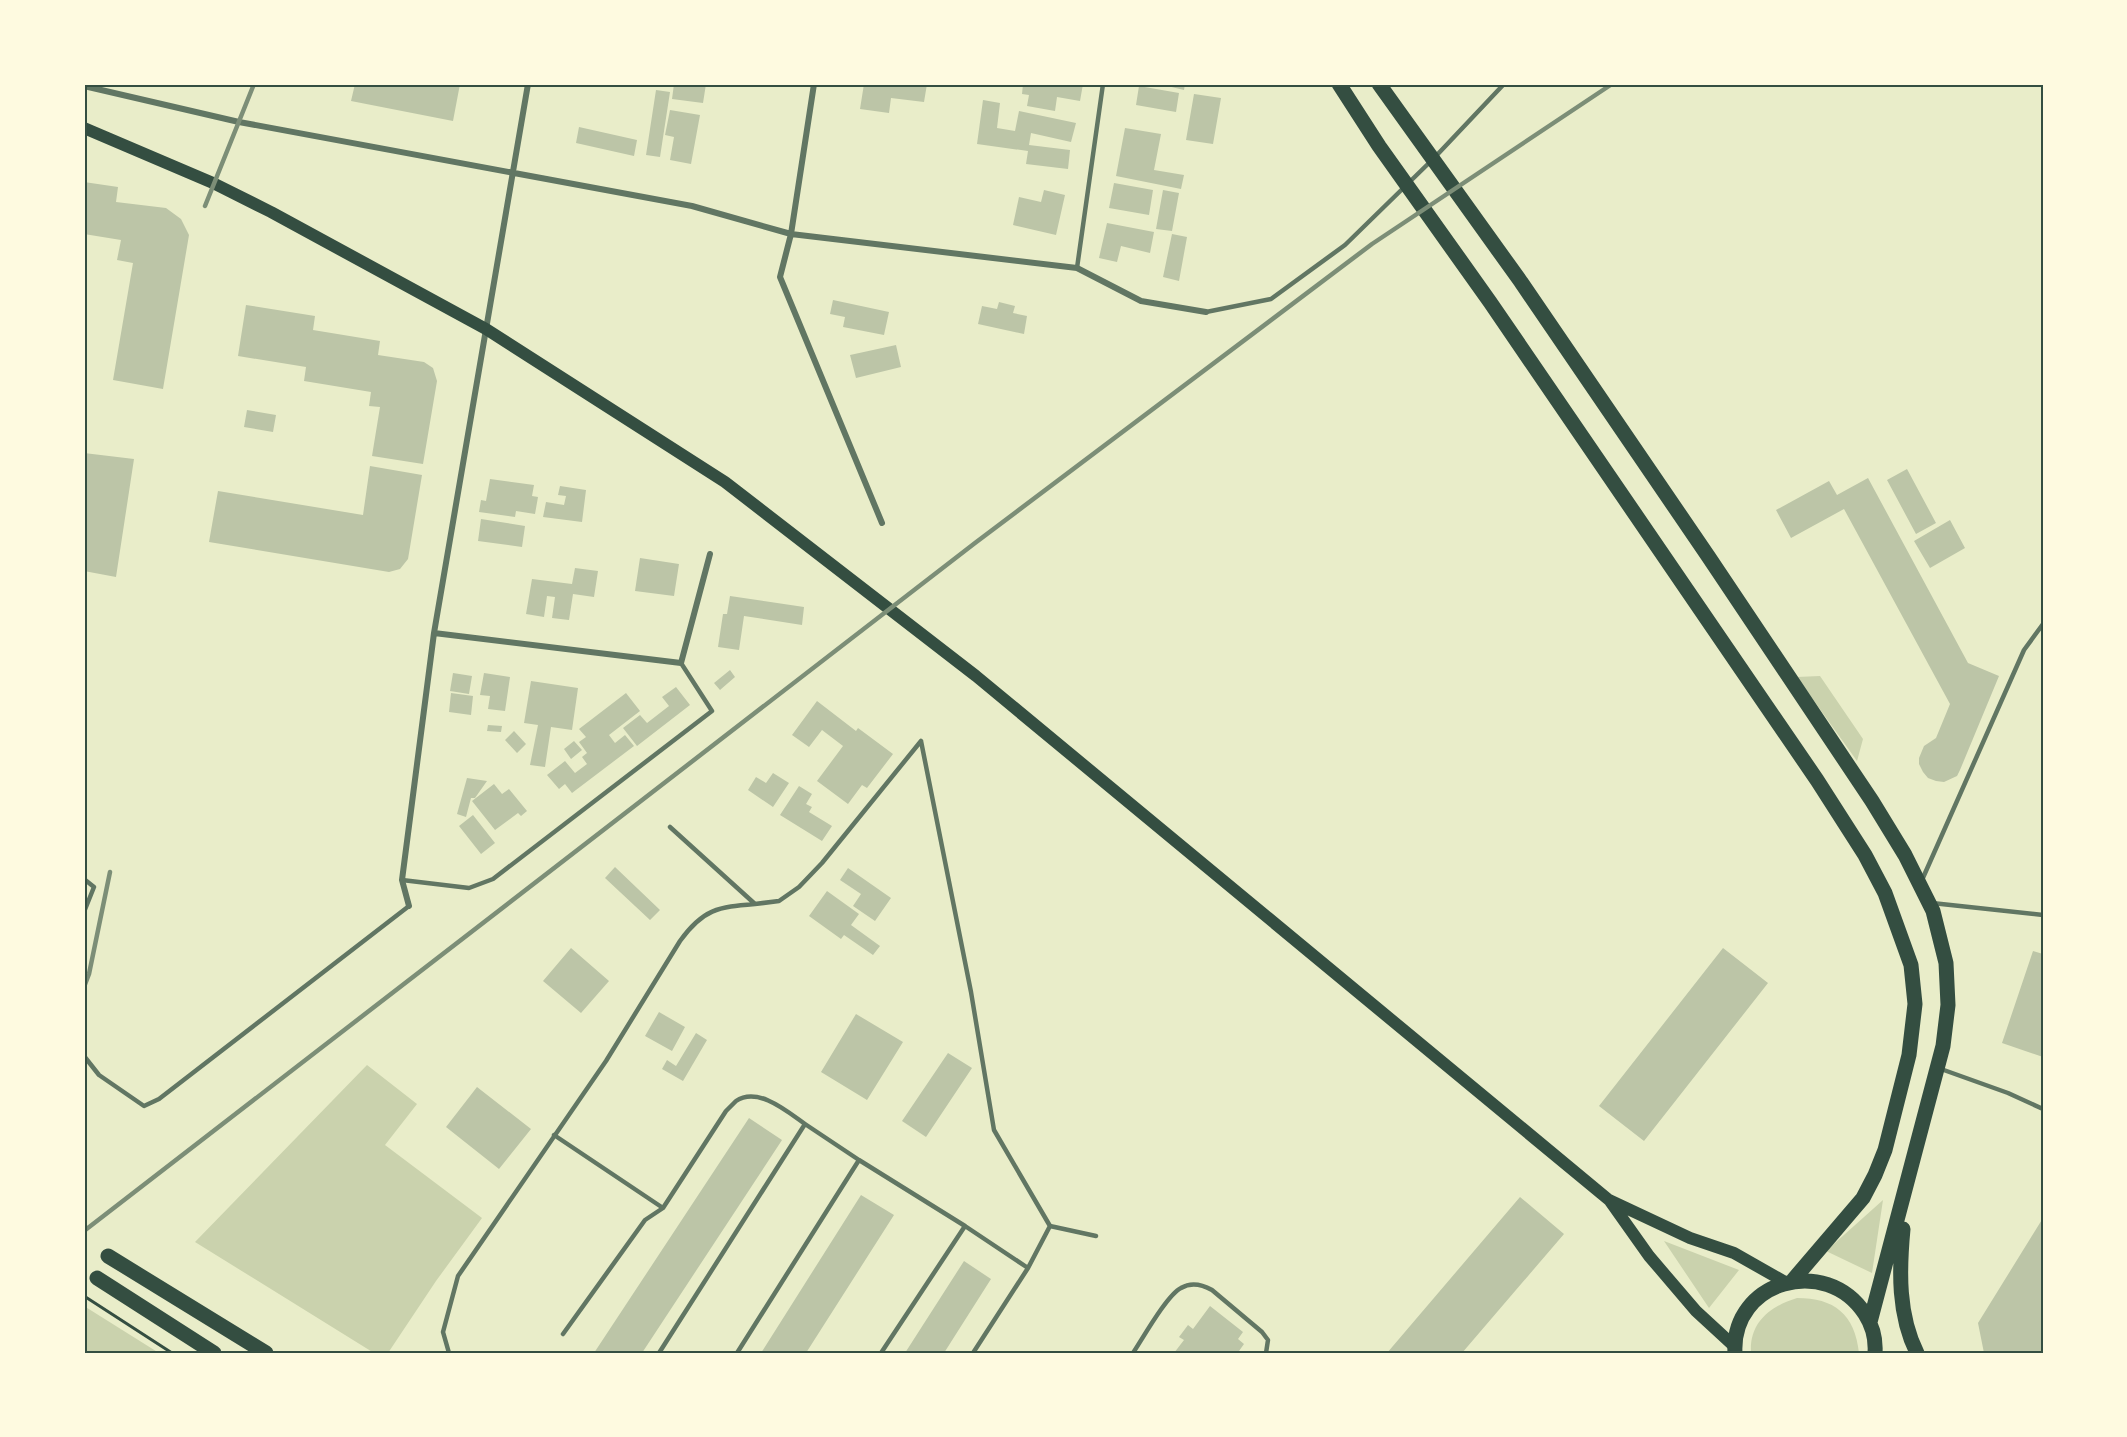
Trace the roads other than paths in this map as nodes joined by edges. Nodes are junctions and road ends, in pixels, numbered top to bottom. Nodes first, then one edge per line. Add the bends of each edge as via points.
1 (528, 84) edge
2 (814, 84) edge
3 (1103, 84) edge
4 (1339, 84) edge
5 (1379, 84) edge
6 (1504, 84) edge
7 (84, 86) edge
8 (84, 128) edge
9 (514, 172) junction
10 (791, 234) junction
11 (1077, 268) junction
12 (1206, 312) joint
13 (486, 329) junction
14 (882, 524) dead end
15 (710, 554) dead end
16 (2043, 624) edge
17 (434, 633) junction
18 (681, 663) junction
19 (670, 827) dead end
20 (84, 879) edge
21 (402, 880) junction
22 (1920, 885) junction
23 (1929, 903) junction
24 (755, 904) junction
25 (409, 906) joint
26 (84, 912) edge
27 (2043, 915) edge
28 (84, 1056) edge
29 (1938, 1068) junction
30 (2043, 1109) edge
31 (805, 1124) junction
32 (555, 1135) junction
33 (859, 1160) junction
34 (1906, 1190) junction
35 (1609, 1200) junction
36 (663, 1208) junction
37 (965, 1226) junction
38 (1050, 1226) junction
39 (1096, 1236) dead end
40 (108, 1256) dead end
41 (1028, 1268) junction
42 (97, 1278) dead end
43 (1789, 1281) junction
44 (1870, 1322) junction
45 (563, 1334) dead end
46 (1735, 1350) edge
47 (1878, 1350) edge
48 (214, 1353) edge
49 (266, 1353) edge
50 (449, 1353) edge
51 (659, 1353) edge
52 (737, 1353) edge
53 (882, 1353) edge
54 (973, 1353) edge
55 (1132, 1353) edge
56 (1266, 1353) edge
57 (1917, 1353) edge

1 - 9 street
2 - 10 street
3 - 11 lane
4 - 43 main road via 1817,780 1885,893 1911,965 1916,1004 1909,1055 1885,1150 1863,1198
5 - 22 main road via 1521,282 1708,556 1866,791
6 - 12 lane via 1455,138 1345,245 1271,299
7 - 9 street via 239,122
8 - 13 main road via 271,212
9 - 10 street via 692,206
9 - 13 street
10 - 11 street
10 - 14 street via 780,277
11 - 12 street via 1141,301
13 - 17 street
13 - 35 main road via 725,482 976,676
15 - 18 street
16 - 22 lane via 2024,650
17 - 18 street
17 - 21 street
18 - 21 lane via 712,711 493,879 469,888
19 - 24 lane
20 - 26 lane via 94,887
21 - 25 street
22 - 23 main road
23 - 27 lane
23 - 29 main road via 1946,963 1948,1005
24 - 32 lane via 726,906 704,915 691,926
24 - 38 lane via 778,901 800,887 921,741 994,1130
25 - 28 lane via 159,1099 144,1106 99,1075
29 - 30 lane
29 - 34 main road
31 - 33 lane
31 - 36 lane via 760,1098 737,1100
31 - 51 lane
32 - 36 lane
32 - 50 lane via 458,1276 443,1332
33 - 37 lane
33 - 52 lane
34 - 44 main road
34 - 57 main road via 1900,1276 1902,1304
35 - 43 main road
35 - 46 main road via 1695,1311
36 - 45 lane via 645,1220
37 - 41 lane
37 - 53 lane
38 - 39 lane
38 - 41 lane
40 - 49 main road
41 - 54 lane
42 - 48 main road
43 - 44 main road via 1817,1280 1839,1288 1858,1302
43 - 46 main road via 1766,1291 1750,1306 1739,1325
44 - 47 main road
55 - 56 lane via 1170,1297 1181,1288 1203,1285 1262,1332 1268,1340

